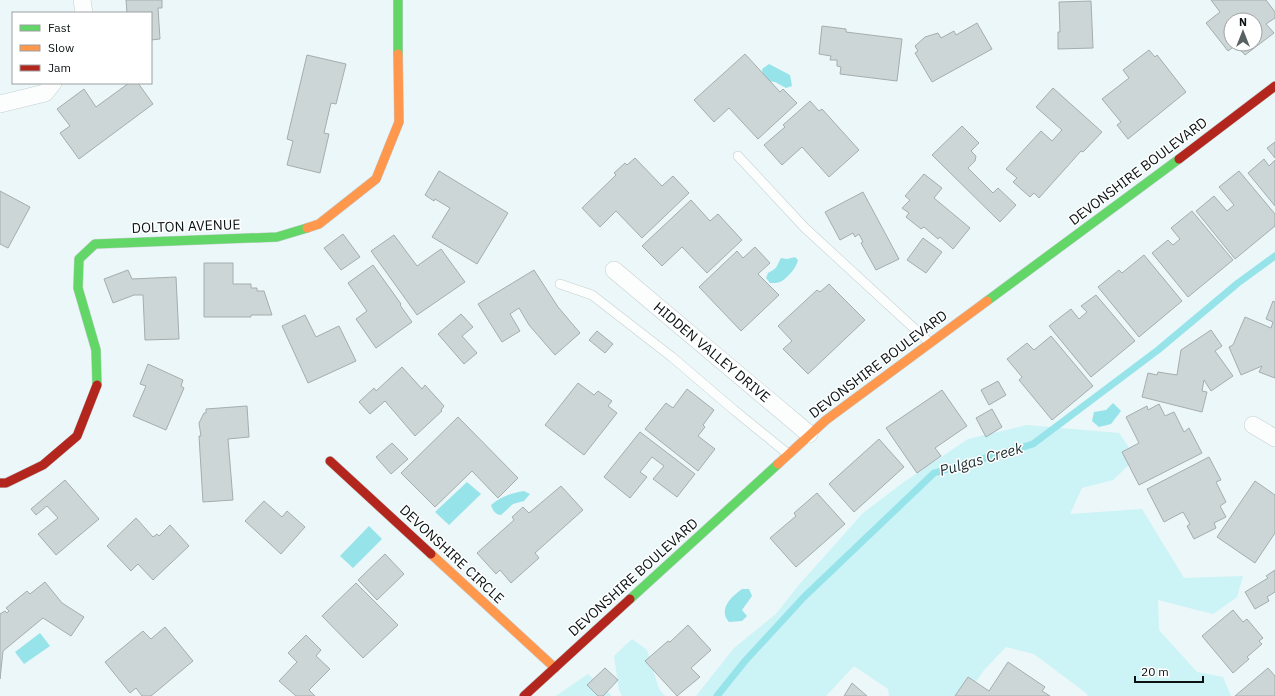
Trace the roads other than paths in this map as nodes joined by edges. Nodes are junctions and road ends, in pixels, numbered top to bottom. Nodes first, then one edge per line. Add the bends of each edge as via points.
1 (82, 0) edge
2 (398, 0) edge
3 (84, 12) edge
4 (52, 84) edge
5 (1275, 86) edge
6 (0, 104) edge
7 (738, 156) dead end
8 (614, 270) dead end
9 (560, 284) dead end
10 (930, 343) junction
11 (1253, 426) dead end
12 (809, 434) junction
13 (1275, 438) edge
14 (788, 454) junction
15 (330, 461) dead end
16 (0, 483) edge
17 (555, 668) junction
18 (524, 696) edge

1 - 3 street
2 - 16 street, DOLTON AVENUE via 399,122 376,179 319,224 277,236 95,244 79,259 78,288 96,350 97,387 77,436 43,465 6,483
4 - 6 street via 44,94
5 - 10 street, DEVONSHIRE BOULEVARD
7 - 10 lane via 805,228
8 - 12 street, HIDDEN VALLEY DRIVE
9 - 14 lane via 598,299
10 - 12 street, DEVONSHIRE BOULEVARD
11 - 13 street
12 - 14 street, DEVONSHIRE BOULEVARD
14 - 17 street, DEVONSHIRE BOULEVARD
15 - 17 street, DEVONSHIRE CIRCLE
17 - 18 street, DEVONSHIRE BOULEVARD

